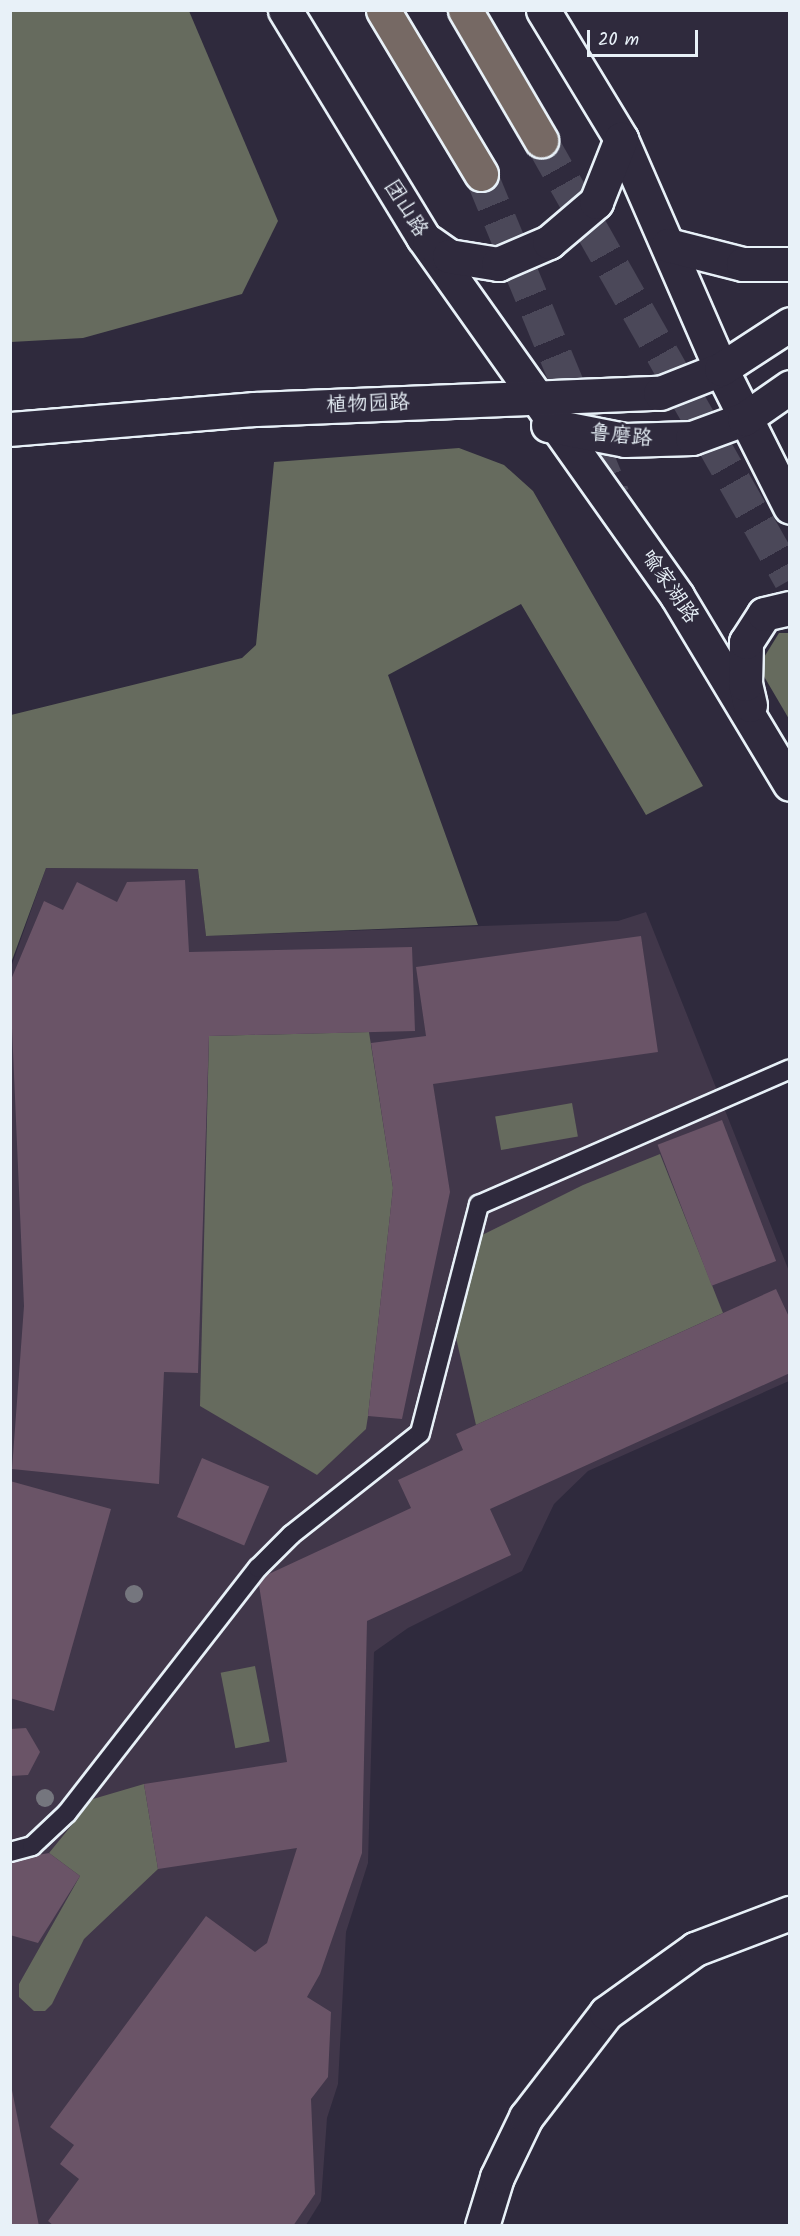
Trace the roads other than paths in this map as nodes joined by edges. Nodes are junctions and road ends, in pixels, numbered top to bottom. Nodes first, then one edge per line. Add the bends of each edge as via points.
1 (285, 10) edge
2 (383, 10) edge
3 (465, 10) edge
4 (543, 10) edge
5 (621, 139) junction
6 (541, 140) tunnel mouth
7 (481, 174) tunnel mouth
8 (423, 237) junction
9 (668, 245) junction
10 (789, 264) edge
11 (789, 324) edge
12 (721, 369) junction
13 (789, 387) edge
14 (537, 399) junction
15 (441, 402) junction
16 (744, 419) junction
17 (557, 427) junction
18 (10, 429) edge
19 (789, 507) edge
20 (789, 608) edge
21 (757, 728) junction
22 (789, 784) edge
23 (789, 1069) edge
24 (10, 1852) edge
25 (789, 1913) edge
26 (482, 2226) edge

1 - 8 main road, 团山路
2 - 7 highway
3 - 6 highway
4 - 5 main road
5 - 8 main road via 596,202 549,242 498,264 486,264 449,256
5 - 9 main road
8 - 14 main road, 团山路
9 - 10 main road via 743,264
9 - 12 main road
11 - 12 main road
12 - 14 main road, 植物园路 via 660,393
12 - 16 main road
13 - 16 main road, 鲁磨路
14 - 15 main road, 植物园路
14 - 17 main road, 喻家湖路
15 - 17 main road, 鲁磨路
15 - 18 main road, 植物园路 via 254,410
16 - 17 main road, 鲁磨路 via 692,438 661,441
16 - 19 main road
17 - 21 main road, 喻家湖路 via 677,596
20 - 21 main road via 764,614 746,642 745,684
21 - 22 main road, 喻家湖路
23 - 24 lane via 479,1205 420,1433 291,1535 258,1568 67,1813 32,1846
25 - 26 main road via 695,1949 606,2013 526,2117 497,2177

